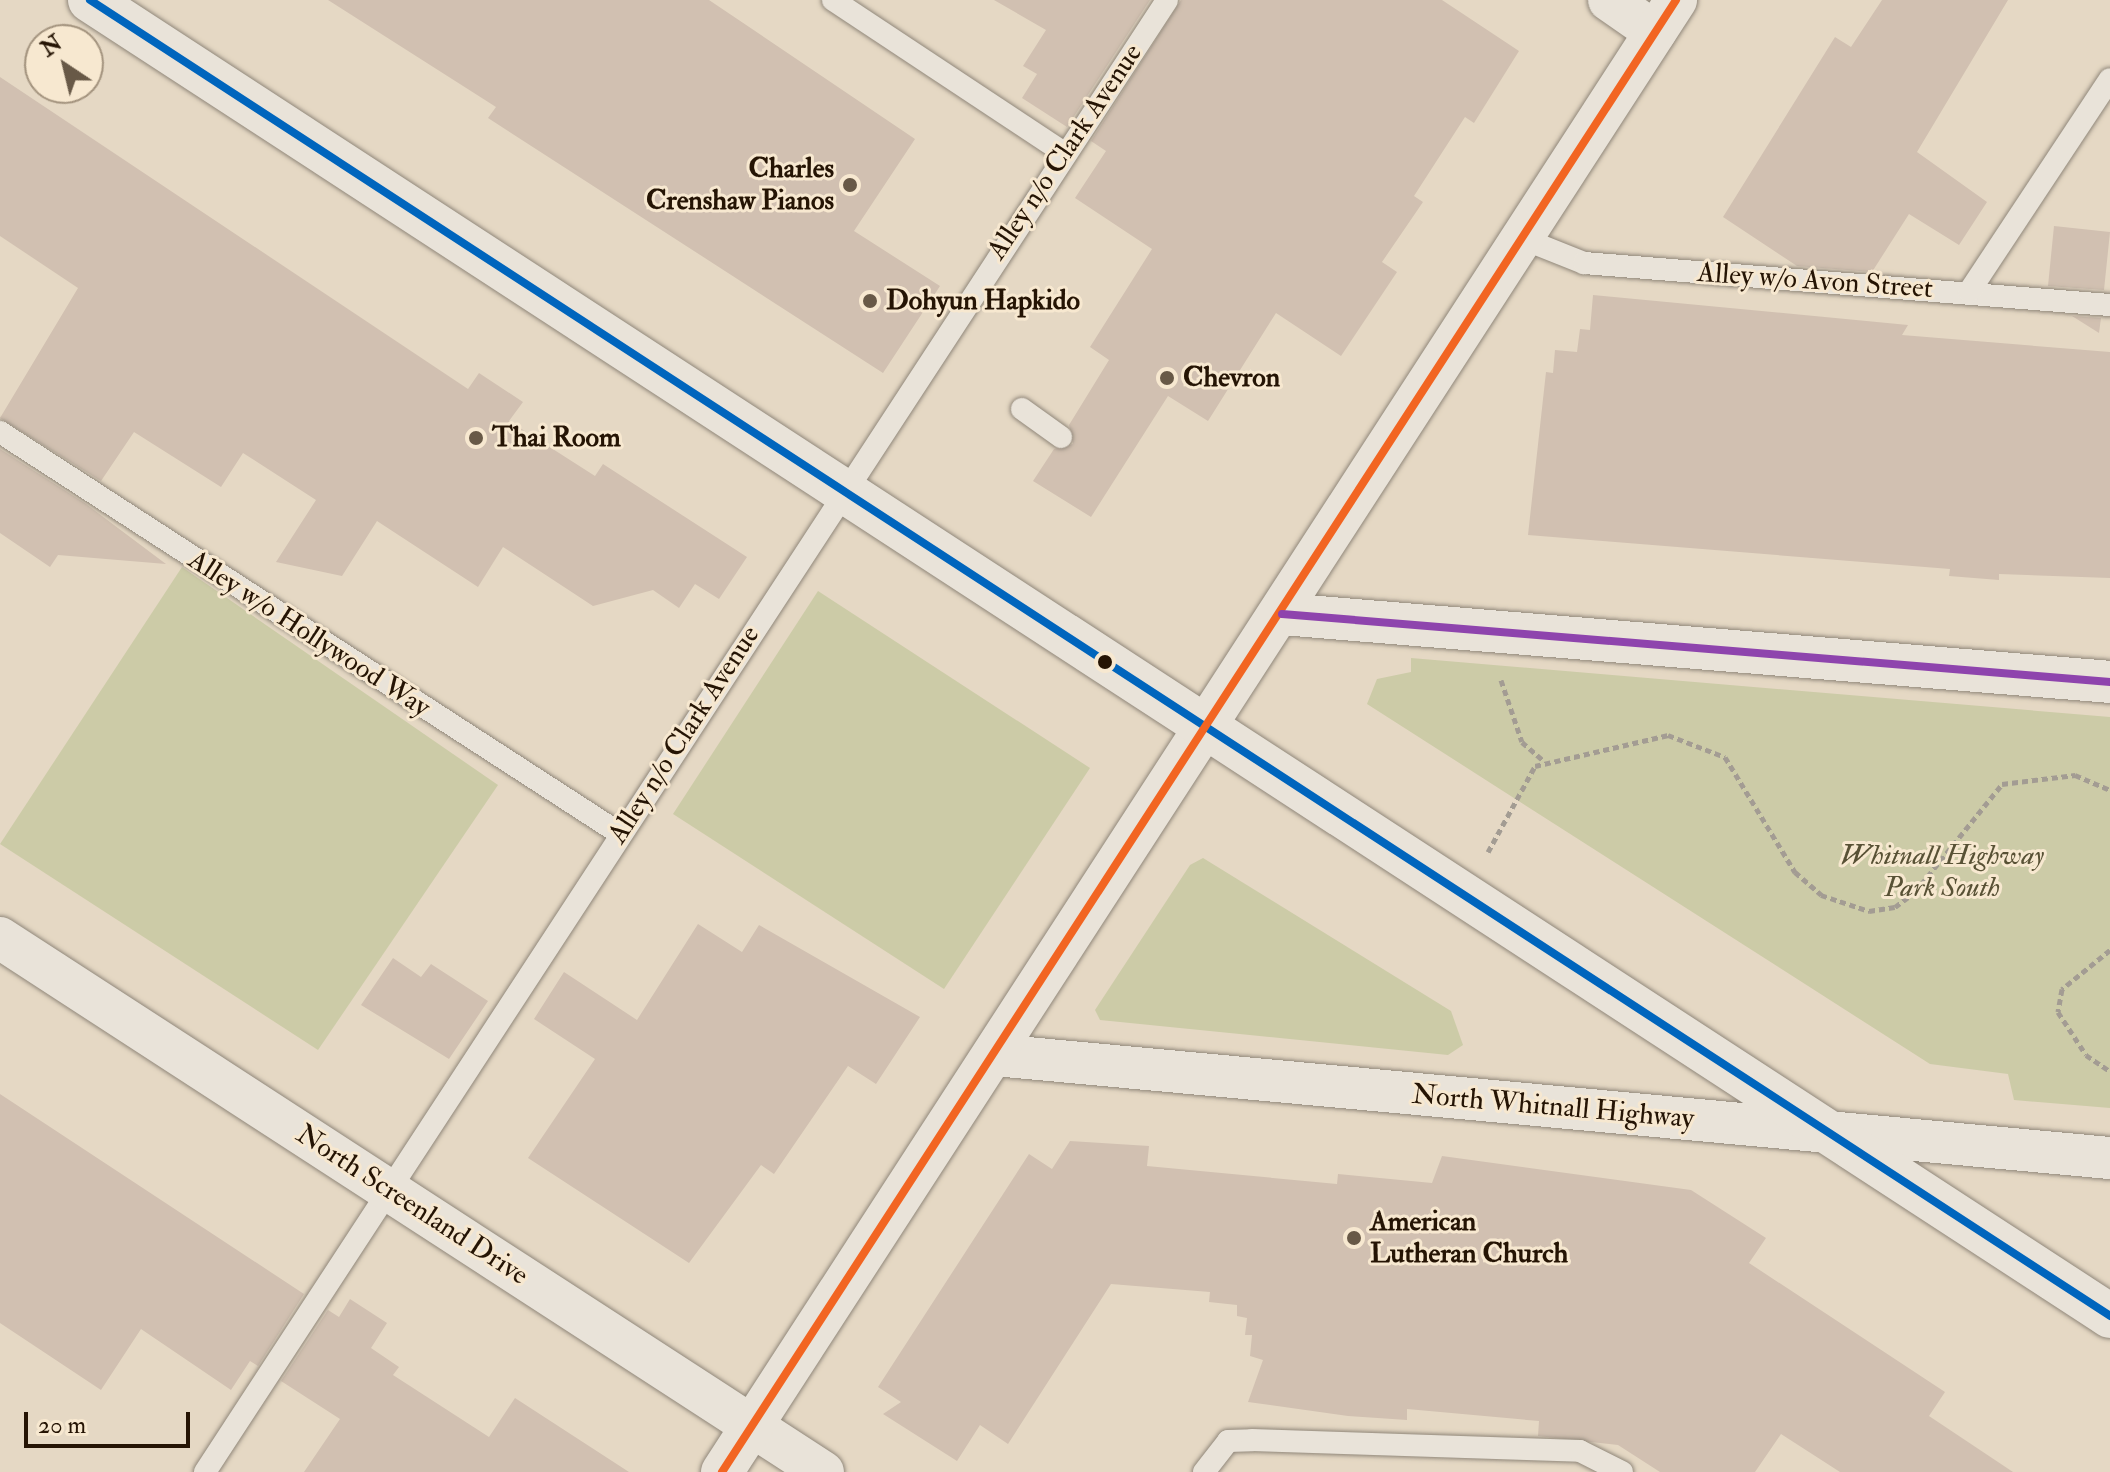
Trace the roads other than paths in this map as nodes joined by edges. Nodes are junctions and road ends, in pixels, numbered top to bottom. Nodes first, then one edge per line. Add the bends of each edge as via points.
1 (90, 0) edge
2 (833, 0) edge
3 (1167, 0) edge
4 (1609, 0) edge
5 (1666, 16) edge
6 (2110, 79) edge
7 (1063, 152) junction
8 (1524, 239) junction
9 (1969, 292) junction
10 (2110, 305) edge
11 (1022, 409) dead end
12 (0, 432) edge
13 (1061, 437) dead end
14 (841, 494) junction
15 (1282, 614) junction
16 (2110, 682) edge
17 (1209, 727) junction
18 (619, 833) junction
19 (0, 938) edge
20 (995, 1055) junction
21 (1822, 1132) junction
22 (2110, 1158) edge
23 (388, 1189) junction
24 (2110, 1316) edge
25 (752, 1425) junction
26 (205, 1472) edge
27 (722, 1472) edge
28 (823, 1472) edge
29 (1204, 1472) edge
30 (1622, 1472) edge

1 - 14 main road
2 - 7 lane
3 - 7 lane, Alley n/o Clark Avenue
4 - 5 street
5 - 8 street
6 - 9 lane
7 - 14 lane, Alley n/o Clark Avenue
8 - 9 lane, Alley w/o Avon Street via 1584,263
8 - 15 street
9 - 10 lane, Alley w/o Avon Street
11 - 13 lane
12 - 18 lane, Alley w/o Hollywood Way
14 - 17 main road
14 - 18 lane, Alley n/o Clark Avenue
15 - 16 street
15 - 17 street
17 - 20 street
17 - 21 main road
18 - 23 lane, Alley n/o Clark Avenue
19 - 23 street, North Screenland Drive
20 - 21 street, North Whitnall Highway
20 - 25 street
21 - 22 street, North Whitnall Highway
21 - 24 main road
23 - 25 street, North Screenland Drive
23 - 26 lane, Alley n/o Clark Avenue
25 - 27 street
25 - 28 street, North Screenland Drive
29 - 30 lane via 1228,1441 1252,1440 1580,1451

